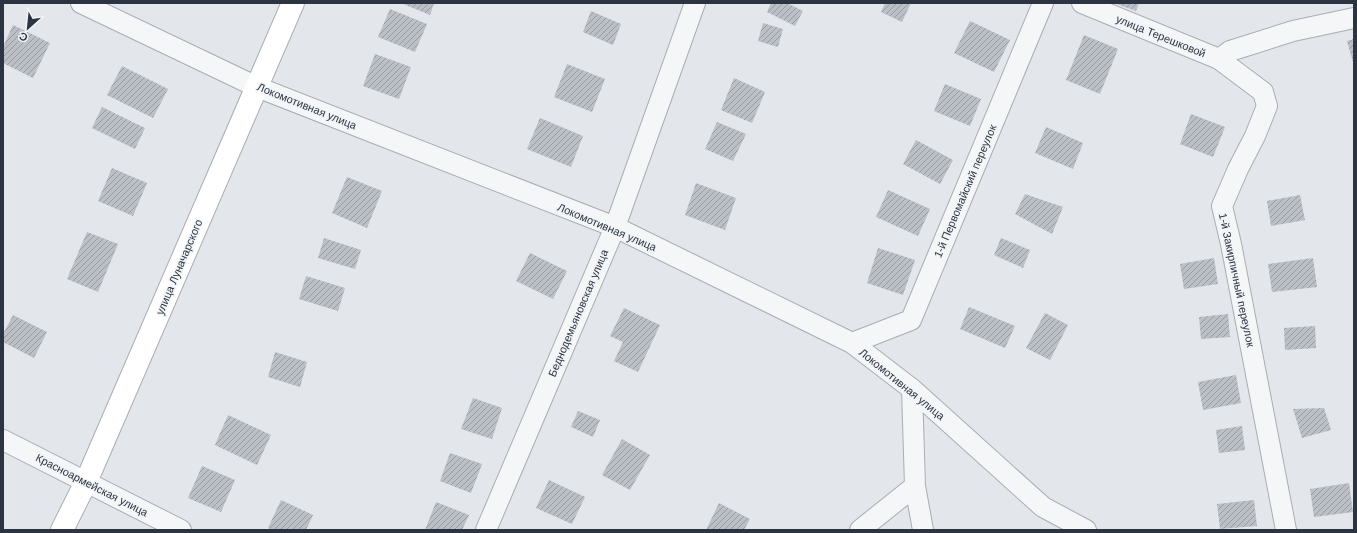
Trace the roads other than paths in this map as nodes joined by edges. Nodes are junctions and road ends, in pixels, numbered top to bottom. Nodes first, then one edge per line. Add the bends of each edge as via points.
1 (81, 3) edge
2 (293, 3) edge
3 (695, 3) edge
4 (1043, 3) edge
5 (1082, 3) edge
6 (1354, 18) edge
7 (1219, 59) junction
8 (257, 87) junction
9 (615, 227) junction
10 (852, 343) junction
11 (912, 388) junction
12 (3, 440) edge
13 (86, 482) junction
14 (915, 486) junction
15 (62, 530) edge
16 (181, 530) edge
17 (486, 530) edge
18 (860, 530) edge
19 (923, 530) edge
20 (1086, 530) edge
21 (1286, 530) edge

1 - 8 street, Локомотивная улица
2 - 8 main road, улица Луначарского
3 - 9 street, Беднодемьяновская улица
4 - 10 street, 1-й Первомайский переулок via 911,320
5 - 7 street, улица Терешковой
6 - 7 street via 1293,31 1230,51
7 - 21 street, 1-й Закирпичный переулок via 1263,92 1267,106 1222,206
8 - 9 street, Локомотивная улица
8 - 13 main road, улица Луначарского
9 - 10 street, Локомотивная улица
9 - 17 street, Беднодемьяновская улица
10 - 11 street, Локомотивная улица
11 - 14 street
11 - 20 street, Локомотивная улица via 1044,507
12 - 13 street, Красноармейская улица
13 - 15 main road, улица Луначарского
13 - 16 street, Красноармейская улица
14 - 18 street
14 - 19 street

